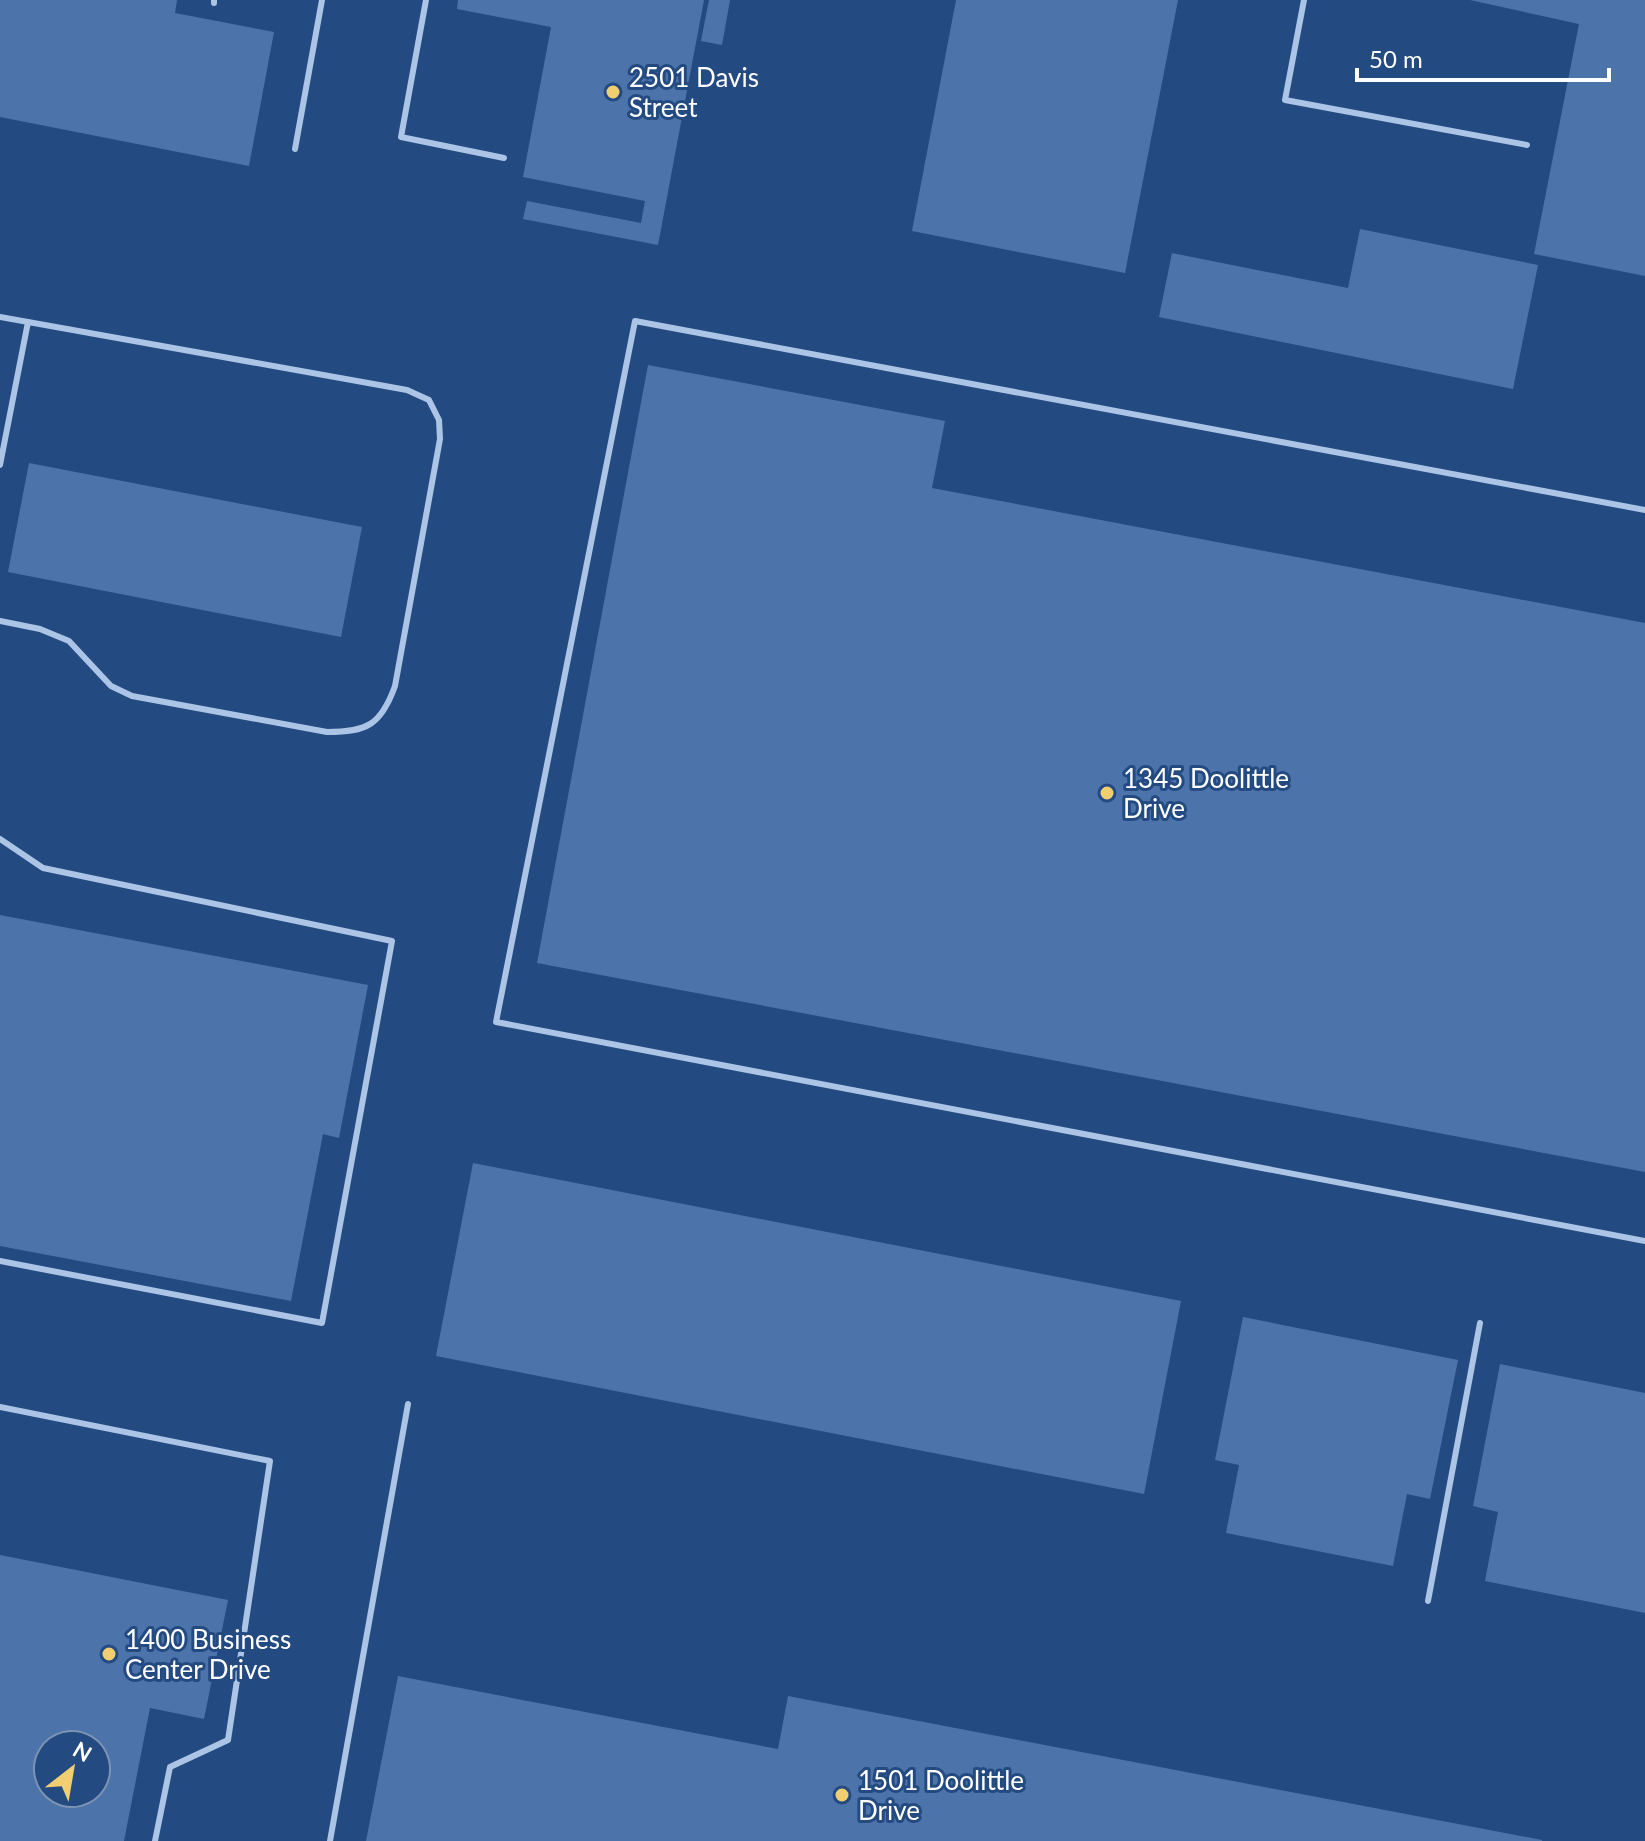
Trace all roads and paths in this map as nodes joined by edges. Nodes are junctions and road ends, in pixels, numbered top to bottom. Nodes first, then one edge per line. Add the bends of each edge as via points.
1 (322, 0) edge
2 (426, 0) edge
3 (1304, 0) edge
4 (1527, 145) dead end
5 (295, 149) dead end
6 (504, 158) dead end
7 (1, 317) edge
8 (28, 322) junction
9 (0, 465) edge
10 (1645, 510) edge
11 (0, 621) edge
12 (0, 839) edge
13 (1645, 1241) edge
14 (0, 1261) edge
15 (1480, 1323) dead end
16 (408, 1404) dead end
17 (0, 1407) edge
18 (1428, 1601) dead end
19 (155, 1841) edge
20 (330, 1841) edge

1 - 5 lane
2 - 6 lane via 401,137
3 - 4 lane via 1285,100
7 - 8 lane
8 - 9 lane
8 - 11 lane via 407,390 429,400 439,420 440,439 395,686 374,723 351,732 327,732 132,696 111,686 69,641
10 - 13 lane via 635,321 496,1022
12 - 14 lane via 43,868 392,941 322,1323
15 - 18 lane
16 - 20 lane
17 - 19 lane via 270,1461 228,1740 170,1767

